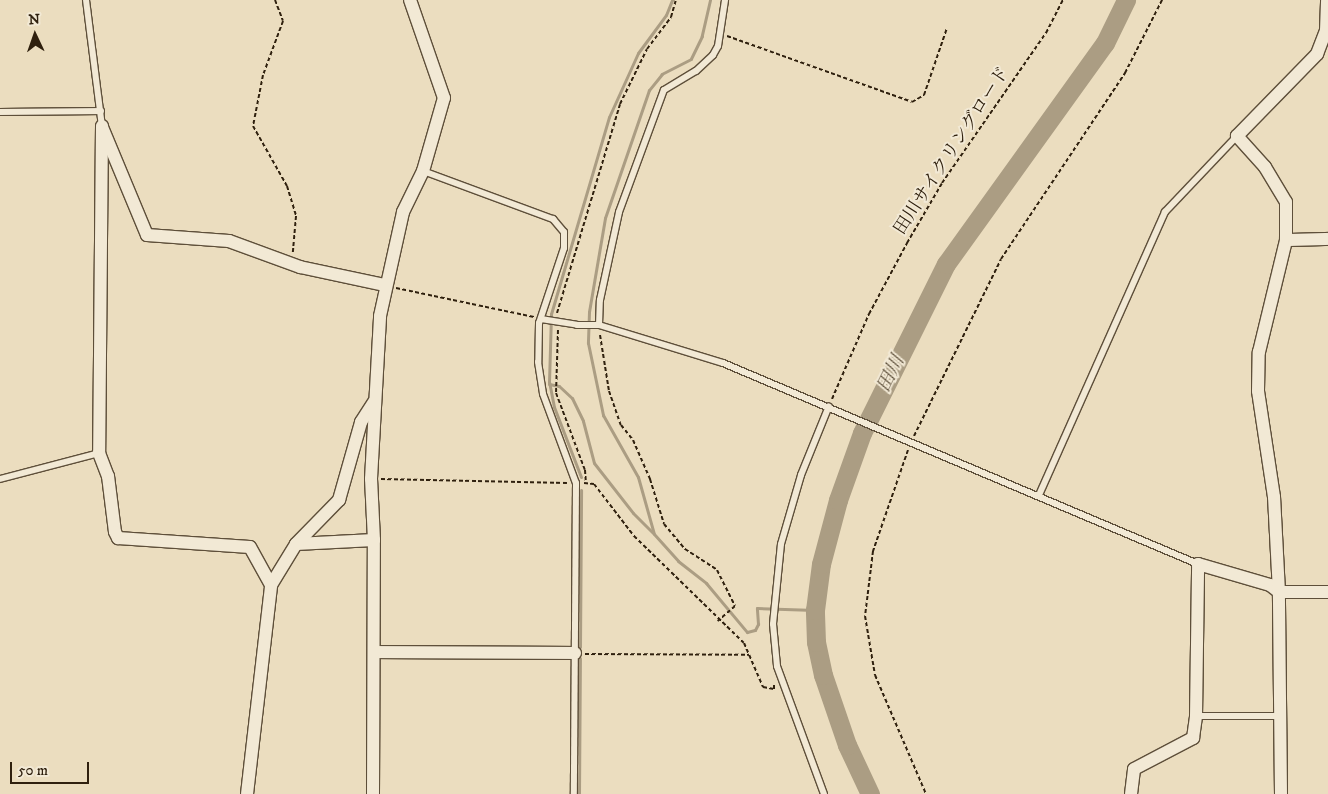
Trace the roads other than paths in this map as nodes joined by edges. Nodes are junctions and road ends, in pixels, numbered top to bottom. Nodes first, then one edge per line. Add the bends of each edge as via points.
1 (86, 0) edge
2 (410, 0) edge
3 (724, 0) edge
4 (1327, 0) edge
5 (101, 111) junction
6 (0, 112) edge
7 (102, 126) junction
8 (1237, 136) junction
9 (423, 171) junction
10 (1328, 239) edge
11 (1286, 240) junction
12 (385, 285) junction
13 (550, 320) junction
14 (598, 325) junction
15 (375, 400) junction
16 (831, 405) junction
17 (99, 453) junction
18 (0, 479) edge
19 (1039, 495) junction
20 (374, 540) junction
21 (296, 544) junction
22 (1198, 564) junction
23 (271, 585) junction
24 (1279, 592) junction
25 (1328, 592) edge
26 (374, 652) junction
27 (575, 653) junction
28 (1196, 716) junction
29 (1280, 716) junction
30 (247, 794) edge
31 (373, 794) edge
32 (574, 794) edge
33 (824, 794) edge
34 (1131, 794) edge
35 (1281, 794) edge

1 - 5 lane
2 - 9 street via 444,98
3 - 14 lane via 718,46 705,64 664,90 619,212 600,300
4 - 8 street via 1326,31 1317,54
5 - 6 lane
5 - 7 lane
7 - 12 street via 147,235 230,241 293,264
7 - 17 street
8 - 11 street via 1265,167 1286,202
8 - 19 lane via 1165,212
9 - 12 street via 403,212
9 - 13 lane via 559,224 564,232 564,248
10 - 11 street
11 - 24 street via 1258,361 1258,391 1271,463
12 - 15 street
13 - 14 lane
13 - 27 lane via 540,383 576,483
14 - 16 lane via 722,363
15 - 20 street via 371,479
15 - 21 street via 361,422 339,500
16 - 19 lane
16 - 33 lane via 801,475 781,544 774,596 776,660 793,715
17 - 18 lane
17 - 23 street via 108,476 118,538 250,547
19 - 22 lane
20 - 21 street
20 - 26 street
21 - 23 street
22 - 24 street via 1270,584
22 - 28 street
23 - 30 street
24 - 25 street
24 - 29 street
26 - 27 street
26 - 31 street
27 - 32 lane
28 - 29 lane
28 - 34 street via 1192,738 1134,769
29 - 35 street

